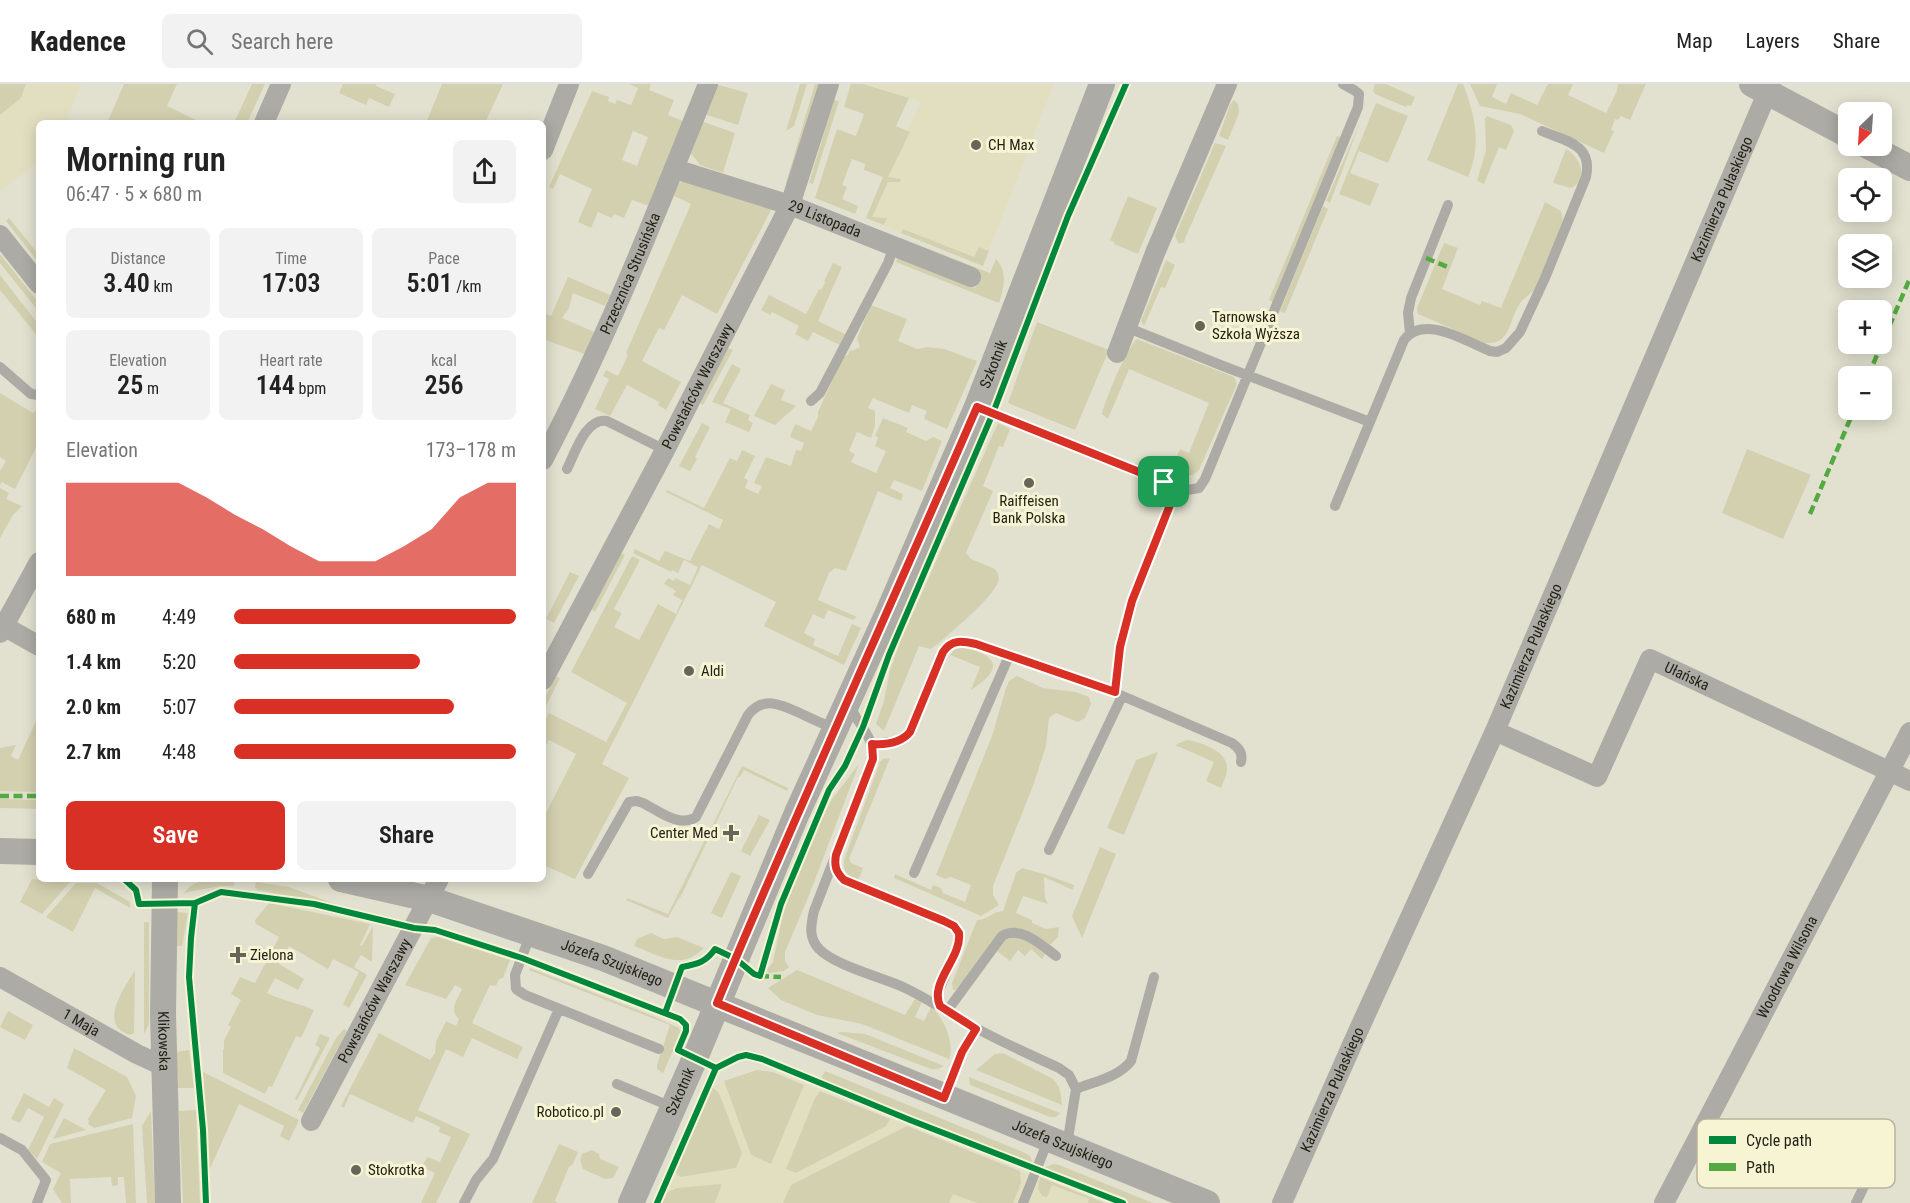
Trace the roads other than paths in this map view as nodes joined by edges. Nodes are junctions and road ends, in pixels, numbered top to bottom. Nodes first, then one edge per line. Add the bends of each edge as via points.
1 (281, 84) edge
2 (569, 84) edge
3 (708, 84) edge
4 (829, 84) edge
5 (1102, 84) edge
6 (1227, 84) edge
7 (1343, 84) edge
8 (1763, 87) edge
9 (265, 120) edge
10 (1838, 129) edge
11 (1542, 131) dead end
12 (546, 142) edge
13 (1887, 156) edge
14 (1910, 168) edge
15 (675, 170) junction
16 (790, 205) junction
17 (1448, 205) dead end
18 (0, 235) edge
19 (894, 246) junction
20 (36, 276) edge
21 (971, 277) dead end
22 (1126, 327) junction
23 (1410, 333) junction
24 (1117, 353) dead end
25 (0, 367) edge
26 (1249, 375) junction
27 (36, 395) edge
28 (811, 401) dead end
29 (977, 407) junction
30 (1370, 422) junction
31 (665, 450) junction
32 (546, 454) edge
33 (567, 469) dead end
34 (1164, 482) junction
35 (1335, 506) dead end
36 (36, 567) edge
37 (1, 628) edge
38 (36, 645) edge
39 (1009, 656) junction
40 (546, 674) edge
41 (1118, 694) junction
42 (848, 700) junction
43 (835, 729) junction
44 (1495, 731) junction
45 (1910, 732) edge
46 (872, 744) junction
47 (1240, 762) dead end
48 (1890, 772) junction
49 (1910, 782) edge
50 (1049, 849) dead end
51 (0, 851) edge
52 (36, 852) edge
53 (836, 855) junction
54 (914, 873) dead end
55 (588, 874) dead end
56 (165, 882) edge
57 (369, 882) edge
58 (434, 889) edge
59 (531, 933) junction
60 (1056, 957) dead end
61 (0, 977) edge
62 (1154, 977) dead end
63 (938, 993) junction
64 (922, 997) junction
65 (717, 1003) junction
66 (559, 1009) junction
67 (944, 1009) junction
68 (976, 1029) junction
69 (659, 1049) dead end
70 (163, 1066) junction
71 (617, 1084) dead end
72 (1076, 1089) junction
73 (944, 1098) junction
74 (672, 1107) junction
75 (1708, 1119) edge
76 (311, 1121) dead end
77 (0, 1138) edge
78 (1697, 1140) edge
79 (1058, 1141) junction
80 (1863, 1188) edge
81 (37, 1203) edge
82 (168, 1203) edge
83 (464, 1203) edge
84 (631, 1203) edge
85 (1024, 1203) edge
86 (1208, 1203) edge
87 (1282, 1203) edge
88 (1664, 1203) edge
89 (1856, 1203) edge

1 - 9 street
2 - 12 street
3 - 15 street, Przecznica Strusińska
4 - 16 street, Powstańców Warszawy
5 - 29 street, Szkotnik
6 - 22 street
7 - 26 lane via 1359,94 1358,107
8 - 10 street
8 - 44 street, Kazimierza Pułaskiego
11 - 23 lane via 1580,148 1589,165 1554,258 1520,332 1497,352 1438,330 1427,328
13 - 14 street
15 - 16 street, 29 Listopada
15 - 32 street, Przecznica Strusińska
16 - 19 street, 29 Listopada
16 - 31 street, Powstańców Warszawy
17 - 23 lane via 1410,298
18 - 20 street
19 - 21 street, 29 Listopada
19 - 28 lane via 820,393
22 - 24 street
22 - 26 lane
23 - 30 lane
25 - 27 lane
26 - 30 lane
26 - 34 lane via 1203,484 1187,490
29 - 34 lane
29 - 42 street, Szkotnik
30 - 35 lane
31 - 33 lane via 601,420 586,432
31 - 40 street, Powstańców Warszawy
34 - 41 lane via 1169,489 1170,505 1132,601 1120,647
36 - 37 street
37 - 38 street
39 - 41 lane
39 - 46 lane via 976,644 952,643 943,652 910,732 900,741
39 - 54 lane
41 - 47 lane via 1232,743 1240,751
41 - 50 lane
42 - 43 street, Szkotnik
42 - 46 lane
43 - 55 lane via 781,704 759,705 748,715 696,817 682,822 643,803 629,802
43 - 65 street, Szkotnik
44 - 48 street, Ułańska via 1597,777 1650,659
44 - 87 street, Kazimierza Pułaskiego
45 - 48 street, Woodrowa Wilsona
46 - 53 lane via 873,759
48 - 49 street, Ułańska
48 - 75 street, Woodrowa Wilsona
51 - 52 street
53 - 63 lane via 836,870 844,880 954,926 959,933 958,944
53 - 64 lane via 814,910 812,940 836,960
56 - 70 street, Klikowska
57 - 58 street, Józefa Szujskiego
58 - 59 street, Józefa Szujskiego
58 - 76 street, Powstańców Warszawy
59 - 65 street, Józefa Szujskiego
59 - 66 lane via 515,986 525,995
60 - 67 lane via 1026,935 1007,933
61 - 70 street, 1 Maja
62 - 72 lane via 1131,1061 1118,1072
63 - 64 lane
63 - 67 lane
64 - 67 lane
65 - 73 street, Józefa Szujskiego
65 - 74 street, Szkotnik
66 - 69 lane
66 - 83 lane via 493,1159
67 - 68 lane
68 - 72 lane via 1059,1068 1069,1075
68 - 73 lane via 962,1052
70 - 82 street, Klikowska
71 - 74 lane
72 - 79 lane
73 - 79 street, Józefa Szujskiego
74 - 84 street, Szkotnik
77 - 81 lane via 22,1150 46,1180
78 - 88 street, Woodrowa Wilsona
79 - 85 lane
79 - 86 street, Józefa Szujskiego
80 - 89 lane

